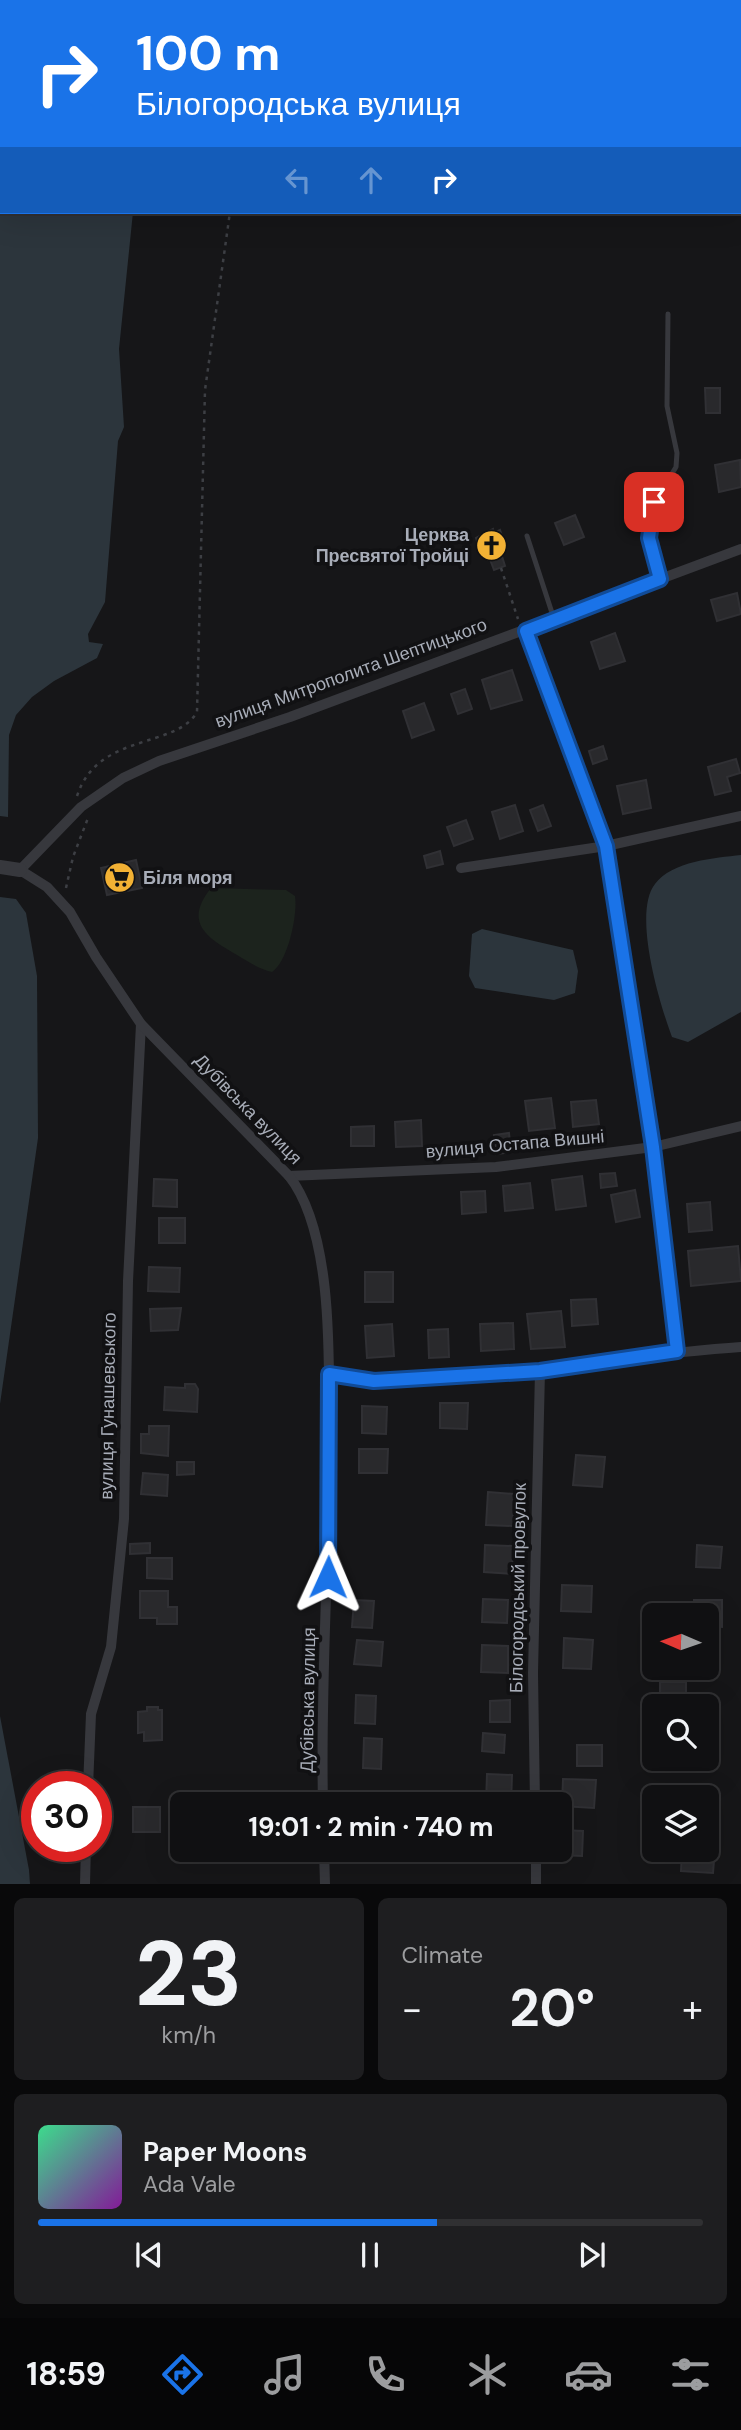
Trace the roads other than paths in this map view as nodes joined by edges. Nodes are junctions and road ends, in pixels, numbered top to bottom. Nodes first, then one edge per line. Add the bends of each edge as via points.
1 (668, 314) dead end
2 (527, 536) dead end
3 (741, 549) edge
4 (660, 579) junction
5 (554, 619) junction
6 (524, 631) junction
7 (741, 816) edge
8 (606, 846) junction
9 (0, 867) edge
10 (461, 868) dead end
11 (20, 870) junction
12 (141, 1024) junction
13 (741, 1126) edge
14 (653, 1147) junction
15 (289, 1176) junction
16 (741, 1348) edge
17 (677, 1351) junction
18 (540, 1371) junction
19 (329, 1374) junction
20 (89, 1771) edge
21 (323, 1792) edge
22 (535, 1792) edge
23 (86, 1862) edge
24 (324, 1862) edge
25 (536, 1862) edge
26 (85, 1884) edge
27 (325, 1884) edge
28 (536, 1884) edge

1 - 4 lane via 667,406 677,453 676,467 654,502 650,520 649,538
2 - 5 lane
3 - 4 street, вулиця Митрополита Шептицького
4 - 5 street, вулиця Митрополита Шептицького
5 - 6 street, вулиця Митрополита Шептицького
6 - 8 street
6 - 11 street, вулиця Митрополита Шептицького via 159,761 70,815
7 - 8 street
8 - 10 street
8 - 14 street
9 - 11 street
11 - 12 street, Дубівська вулиця via 47,887 70,912
12 - 15 street, Дубівська вулиця
12 - 20 street, вулиця Гунашевського via 128,1281 124,1519 111,1647 91,1714
13 - 14 street, вулиця Остапа Вишні
14 - 15 street, вулиця Остапа Вишні via 496,1167
14 - 17 street
15 - 19 street, Дубівська вулиця via 301,1191 322,1267
16 - 17 street
17 - 18 street
18 - 19 street via 374,1381
18 - 22 street, Білогородський провулок
19 - 21 street, Дубівська вулиця
23 - 26 street
24 - 27 street
25 - 28 street

